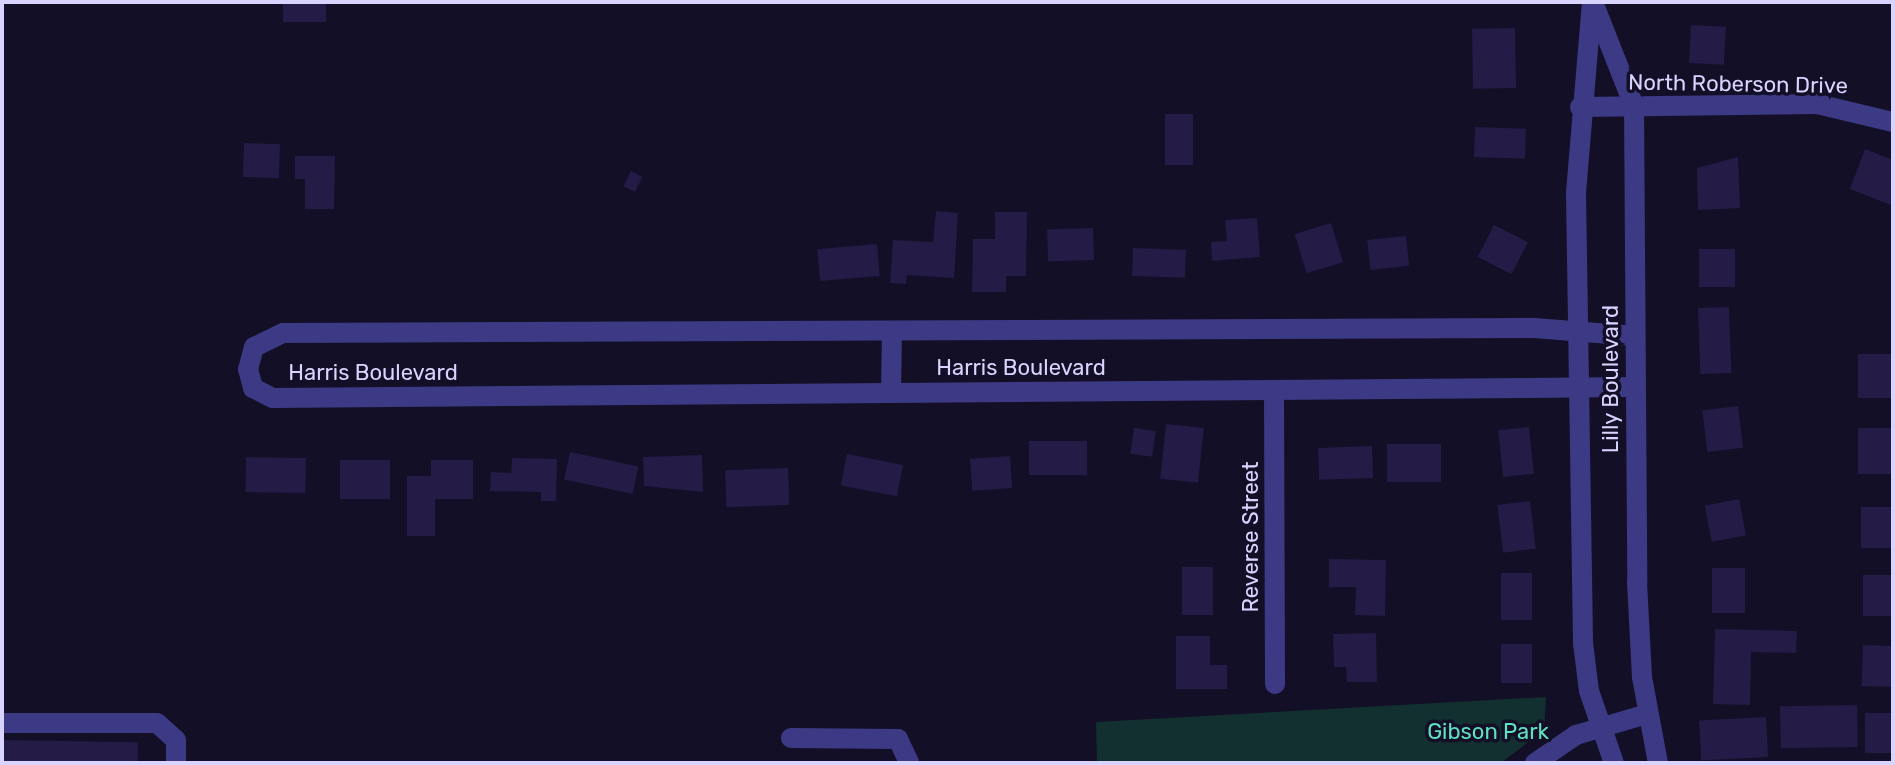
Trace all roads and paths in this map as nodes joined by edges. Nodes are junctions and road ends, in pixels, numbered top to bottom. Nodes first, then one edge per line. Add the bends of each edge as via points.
1 (1593, 2) edge
2 (1634, 106) junction
3 (1580, 107) junction
4 (1893, 122) edge
5 (892, 331) junction
6 (1578, 336) junction
7 (1635, 336) junction
8 (1579, 387) junction
9 (1635, 387) junction
10 (1274, 390) junction
11 (891, 393) junction
12 (1275, 684) dead end
13 (1647, 714) junction
14 (2, 723) edge
15 (1599, 726) junction
16 (791, 738) dead end
17 (176, 763) edge
18 (909, 763) edge
19 (1535, 763) edge
20 (1614, 763) edge
21 (1658, 763) edge

1 - 2 street, Lilly Boulevard
1 - 3 street, Lilly Boulevard
2 - 3 street, North Roberson Drive
2 - 4 street, North Roberson Drive via 1845,106
2 - 7 street, Lilly Boulevard
3 - 6 street, Lilly Boulevard
5 - 6 street, Harris Boulevard via 1534,328
5 - 11 street
5 - 11 street, Harris Boulevard via 283,333 254,347 248,369 253,388 273,398
6 - 7 street, Harris Boulevard
6 - 8 street, Lilly Boulevard
7 - 9 street, Lilly Boulevard
8 - 9 street, Harris Boulevard
8 - 10 street, Harris Boulevard
8 - 15 street, Lilly Boulevard via 1583,643
9 - 13 street, Lilly Boulevard
10 - 11 street, Harris Boulevard
10 - 12 street, Reverse Street
13 - 15 street
13 - 21 street, Lilly Boulevard
14 - 17 street via 157,723 176,740
15 - 19 street
15 - 20 street, Lilly Boulevard
16 - 18 street via 898,739

